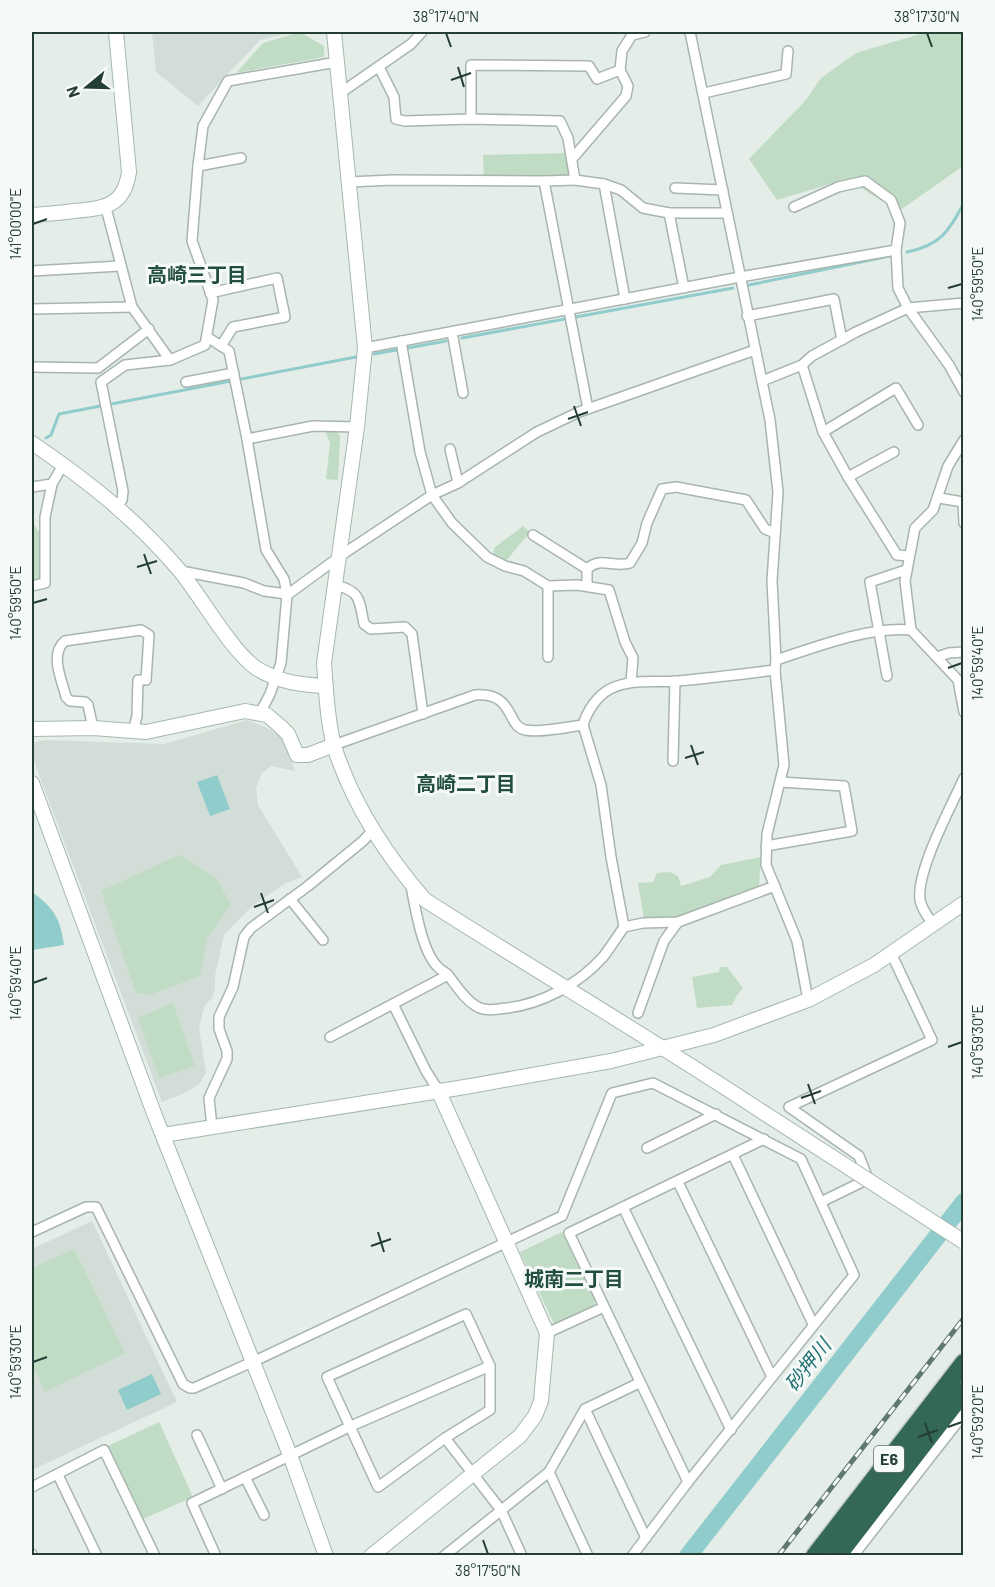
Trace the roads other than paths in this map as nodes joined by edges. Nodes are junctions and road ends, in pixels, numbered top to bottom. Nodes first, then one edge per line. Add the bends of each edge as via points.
1 (116, 32) edge
2 (334, 32) edge
3 (422, 32) edge
4 (645, 32) edge
5 (690, 32) edge
6 (788, 51) dead end
7 (337, 62) junction
8 (378, 67) junction
9 (620, 70) junction
10 (704, 93) junction
11 (339, 94) junction
12 (471, 119) junction
13 (241, 158) dead end
14 (572, 159) junction
15 (198, 166) junction
16 (575, 180) junction
17 (349, 182) junction
18 (544, 182) junction
19 (604, 183) junction
20 (675, 188) dead end
21 (723, 190) junction
22 (794, 207) dead end
23 (106, 208) junction
24 (669, 213) junction
25 (727, 213) junction
26 (32, 215) edge
27 (896, 250) junction
28 (120, 266) junction
29 (32, 271) edge
30 (740, 277) junction
31 (684, 288) junction
32 (210, 293) junction
33 (625, 299) junction
34 (963, 303) edge
35 (132, 307) junction
36 (908, 308) junction
37 (32, 309) edge
38 (570, 314) junction
39 (747, 316) junction
40 (149, 329) junction
41 (452, 332) junction
42 (207, 338) junction
43 (842, 340) junction
44 (222, 346) junction
45 (402, 347) junction
46 (365, 348) junction
47 (755, 350) junction
48 (170, 360) junction
49 (802, 365) junction
50 (32, 367) edge
51 (234, 378) junction
52 (762, 381) junction
53 (186, 382) dead end
54 (963, 392) edge
55 (463, 393) dead end
56 (588, 409) junction
57 (918, 425) dead end
58 (357, 428) junction
59 (823, 432) junction
60 (247, 439) junction
61 (963, 440) edge
62 (32, 443) edge
63 (450, 449) dead end
64 (894, 452) dead end
65 (63, 465) junction
66 (848, 477) junction
67 (458, 483) junction
68 (52, 484) junction
69 (32, 487) edge
70 (432, 495) junction
71 (939, 498) junction
72 (116, 505) junction
73 (963, 523) edge
74 (775, 533) junction
75 (533, 534) dead end
76 (909, 556) junction
77 (338, 558) junction
78 (587, 569) junction
79 (906, 570) junction
80 (179, 571) junction
81 (335, 585) junction
82 (587, 585) junction
83 (32, 586) edge
84 (548, 586) junction
85 (286, 595) junction
86 (911, 630) junction
87 (879, 631) junction
88 (963, 652) edge
89 (548, 657) dead end
90 (937, 657) junction
91 (776, 665) junction
92 (887, 676) dead end
93 (275, 678) junction
94 (675, 681) junction
95 (631, 682) junction
96 (326, 686) junction
97 (963, 711) edge
98 (260, 713) junction
99 (423, 714) junction
100 (583, 725) junction
101 (93, 728) junction
102 (32, 729) edge
103 (133, 732) junction
104 (334, 745) junction
105 (673, 761) dead end
106 (963, 778) edge
107 (780, 782) junction
108 (32, 783) edge
109 (373, 830) junction
110 (766, 846) junction
111 (411, 884) junction
112 (775, 886) junction
113 (290, 899) junction
114 (963, 903) edge
115 (678, 922) junction
116 (933, 924) junction
117 (624, 927) junction
118 (323, 940) dead end
119 (891, 953) junction
120 (448, 975) junction
121 (563, 988) junction
122 (808, 1000) junction
123 (393, 1004) junction
124 (638, 1013) dead end
125 (330, 1037) dead end
126 (665, 1049) junction
127 (438, 1090) junction
128 (716, 1114) junction
129 (212, 1127) junction
130 (163, 1135) junction
131 (764, 1139) junction
132 (647, 1148) dead end
133 (733, 1155) junction
134 (678, 1182) junction
135 (821, 1202) junction
136 (623, 1207) junction
137 (32, 1232) edge
138 (963, 1242) edge
139 (506, 1243) junction
140 (604, 1307) junction
141 (813, 1324) junction
142 (547, 1333) junction
143 (252, 1362) junction
144 (963, 1363) edge
145 (490, 1366) junction
146 (772, 1377) junction
147 (639, 1383) junction
148 (963, 1391) edge
149 (585, 1409) junction
150 (963, 1414) edge
151 (351, 1426) junction
152 (731, 1430) junction
153 (197, 1435) dead end
154 (445, 1438) junction
155 (290, 1455) junction
156 (549, 1472) junction
157 (58, 1475) junction
158 (473, 1475) junction
159 (245, 1476) junction
160 (688, 1482) junction
161 (32, 1487) edge
162 (222, 1489) junction
163 (501, 1510) junction
164 (264, 1515) dead end
165 (646, 1538) junction
166 (448, 1554) edge
167 (97, 1556) edge
168 (155, 1556) edge
169 (216, 1556) edge
170 (326, 1556) edge
171 (371, 1556) edge
172 (522, 1556) edge
173 (588, 1556) edge
174 (632, 1556) edge
175 (815, 1556) edge
176 (837, 1556) edge
177 (853, 1556) edge

1 - 23 street via 129,172 128,185 119,199
2 - 7 street
3 - 8 street
4 - 9 street via 632,35 622,51
5 - 10 street
6 - 10 street via 786,74
7 - 11 street
7 - 15 street via 228,81 203,126
8 - 11 street
8 - 12 street via 394,97 396,119
9 - 12 street via 597,79 590,66 471,65
9 - 14 street via 628,86 626,96
10 - 21 street
11 - 17 street
12 - 14 street via 560,121
13 - 15 street
14 - 16 street
15 - 32 street via 192,241
16 - 18 street
16 - 19 street
17 - 18 street
17 - 46 street
18 - 38 street
19 - 24 street via 621,190 643,208
19 - 33 street
20 - 21 street
21 - 25 street
22 - 27 street via 838,187 865,181 891,200 900,223
23 - 26 street
23 - 28 street
24 - 25 street
24 - 31 street
25 - 30 street
27 - 30 street
27 - 36 street via 898,288
28 - 29 street
28 - 35 street
30 - 31 street
30 - 39 street
31 - 33 street
32 - 42 street via 213,300
32 - 44 street via 277,278 285,317 233,327
33 - 38 street
34 - 36 street
35 - 37 street
35 - 40 street
36 - 43 street
36 - 54 street via 949,365
38 - 41 street
38 - 56 street
39 - 43 street via 834,298
39 - 47 street
40 - 48 street
40 - 50 street via 98,368
41 - 45 street
41 - 55 street
42 - 44 street
42 - 48 street via 204,345
43 - 49 street
44 - 51 street via 229,351
45 - 46 street
45 - 70 street via 420,452
46 - 58 street
47 - 52 street
47 - 56 street
48 - 72 street via 125,365 101,382 123,491 122,500
49 - 52 street
49 - 59 street
51 - 53 street
51 - 60 street
52 - 74 street via 778,492
56 - 67 street via 537,432
57 - 59 street via 896,388
58 - 60 street via 313,426
58 - 77 street
59 - 66 street
60 - 85 street via 266,550 284,579
61 - 71 street via 948,466
62 - 65 street
63 - 67 street
64 - 66 street
65 - 68 street
65 - 72 street
66 - 76 street via 897,555
67 - 70 street
68 - 69 street
68 - 83 street via 45,517 45,583
70 - 77 street
70 - 84 street via 452,523 487,557 524,571
71 - 73 street via 963,502
71 - 76 street via 915,528
72 - 80 street
74 - 78 street via 765,529 746,500 676,487 662,489 642,543 630,563 602,562
74 - 91 street via 772,581
75 - 78 street
76 - 79 street
77 - 81 street
77 - 85 street
78 - 82 street
79 - 86 street
79 - 87 street via 870,582
80 - 85 street
80 - 93 street via 245,658
81 - 96 street via 325,651
81 - 99 street via 349,588 359,598 364,624 371,629 405,627 412,634
82 - 84 street
82 - 95 street via 609,590 633,658
84 - 89 street
85 - 93 street via 281,663
86 - 87 street
86 - 90 street
87 - 91 street via 808,649
87 - 92 street
88 - 90 street
90 - 97 street via 958,680
91 - 94 street
91 - 107 street via 784,765
93 - 96 street
93 - 98 street
94 - 95 street
94 - 105 street
95 - 100 street via 608,690
96 - 104 street
98 - 103 street via 245,711
98 - 104 street via 288,734 297,755
99 - 100 street via 486,694 508,707 524,730
99 - 104 street
100 - 117 street via 601,785
101 - 102 street
101 - 103 street
101 - 103 street via 88,705 66,697 57,659 60,646 65,641 141,630 149,635 149,646 146,680 138,680
104 - 109 street via 353,795
106 - 116 street via 928,860 921,888 923,910
107 - 110 street
107 - 110 street via 844,786 852,831
108 - 130 street
109 - 111 street
109 - 113 street
110 - 112 street via 766,865
111 - 120 street via 429,954
111 - 121 street via 425,900
112 - 115 street
112 - 122 street via 797,941
113 - 118 street
113 - 129 street via 244,937 233,987 219,1017 227,1059 208,1098
114 - 116 street
115 - 117 street via 643,922
115 - 124 street via 664,941
116 - 119 street
117 - 121 street via 602,958
119 - 122 street
119 - 135 street via 932,1040 789,1107 859,1156 868,1179
120 - 121 street via 477,1007 489,1010 522,1006
120 - 123 street
121 - 126 street
122 - 126 street
123 - 125 street
123 - 127 street
126 - 127 street
126 - 138 street, bridge
127 - 129 street
127 - 139 street
128 - 131 street
128 - 132 street
128 - 139 street via 653,1083 612,1093 562,1216
129 - 130 street
130 - 143 street
131 - 133 street
131 - 135 street via 801,1159
133 - 134 street
133 - 141 street
134 - 136 street
134 - 146 street
135 - 141 street via 854,1275
136 - 140 street via 570,1233
136 - 152 street
137 - 143 street via 86,1206 96,1208 186,1387 194,1388
139 - 142 street
139 - 143 street
140 - 142 street
140 - 147 street
141 - 146 street
142 - 158 street via 543,1385 535,1416 520,1436
143 - 155 street
144 - 175 highway, E6
145 - 151 street
145 - 151 street via 466,1314 327,1377
145 - 154 street via 490,1410
146 - 152 street
147 - 149 street
147 - 160 street
148 - 176 highway, E6
149 - 156 street
149 - 165 street
150 - 177 street
151 - 154 street via 378,1487
151 - 155 street
152 - 160 street
153 - 162 street
154 - 158 street
155 - 159 street
155 - 170 street
156 - 163 street
156 - 173 street
157 - 161 street
157 - 167 street
157 - 168 street via 104,1450
158 - 163 street
158 - 171 street
159 - 162 street
159 - 164 street
160 - 165 street
162 - 169 street via 192,1503
163 - 166 street
163 - 172 street
165 - 174 street

